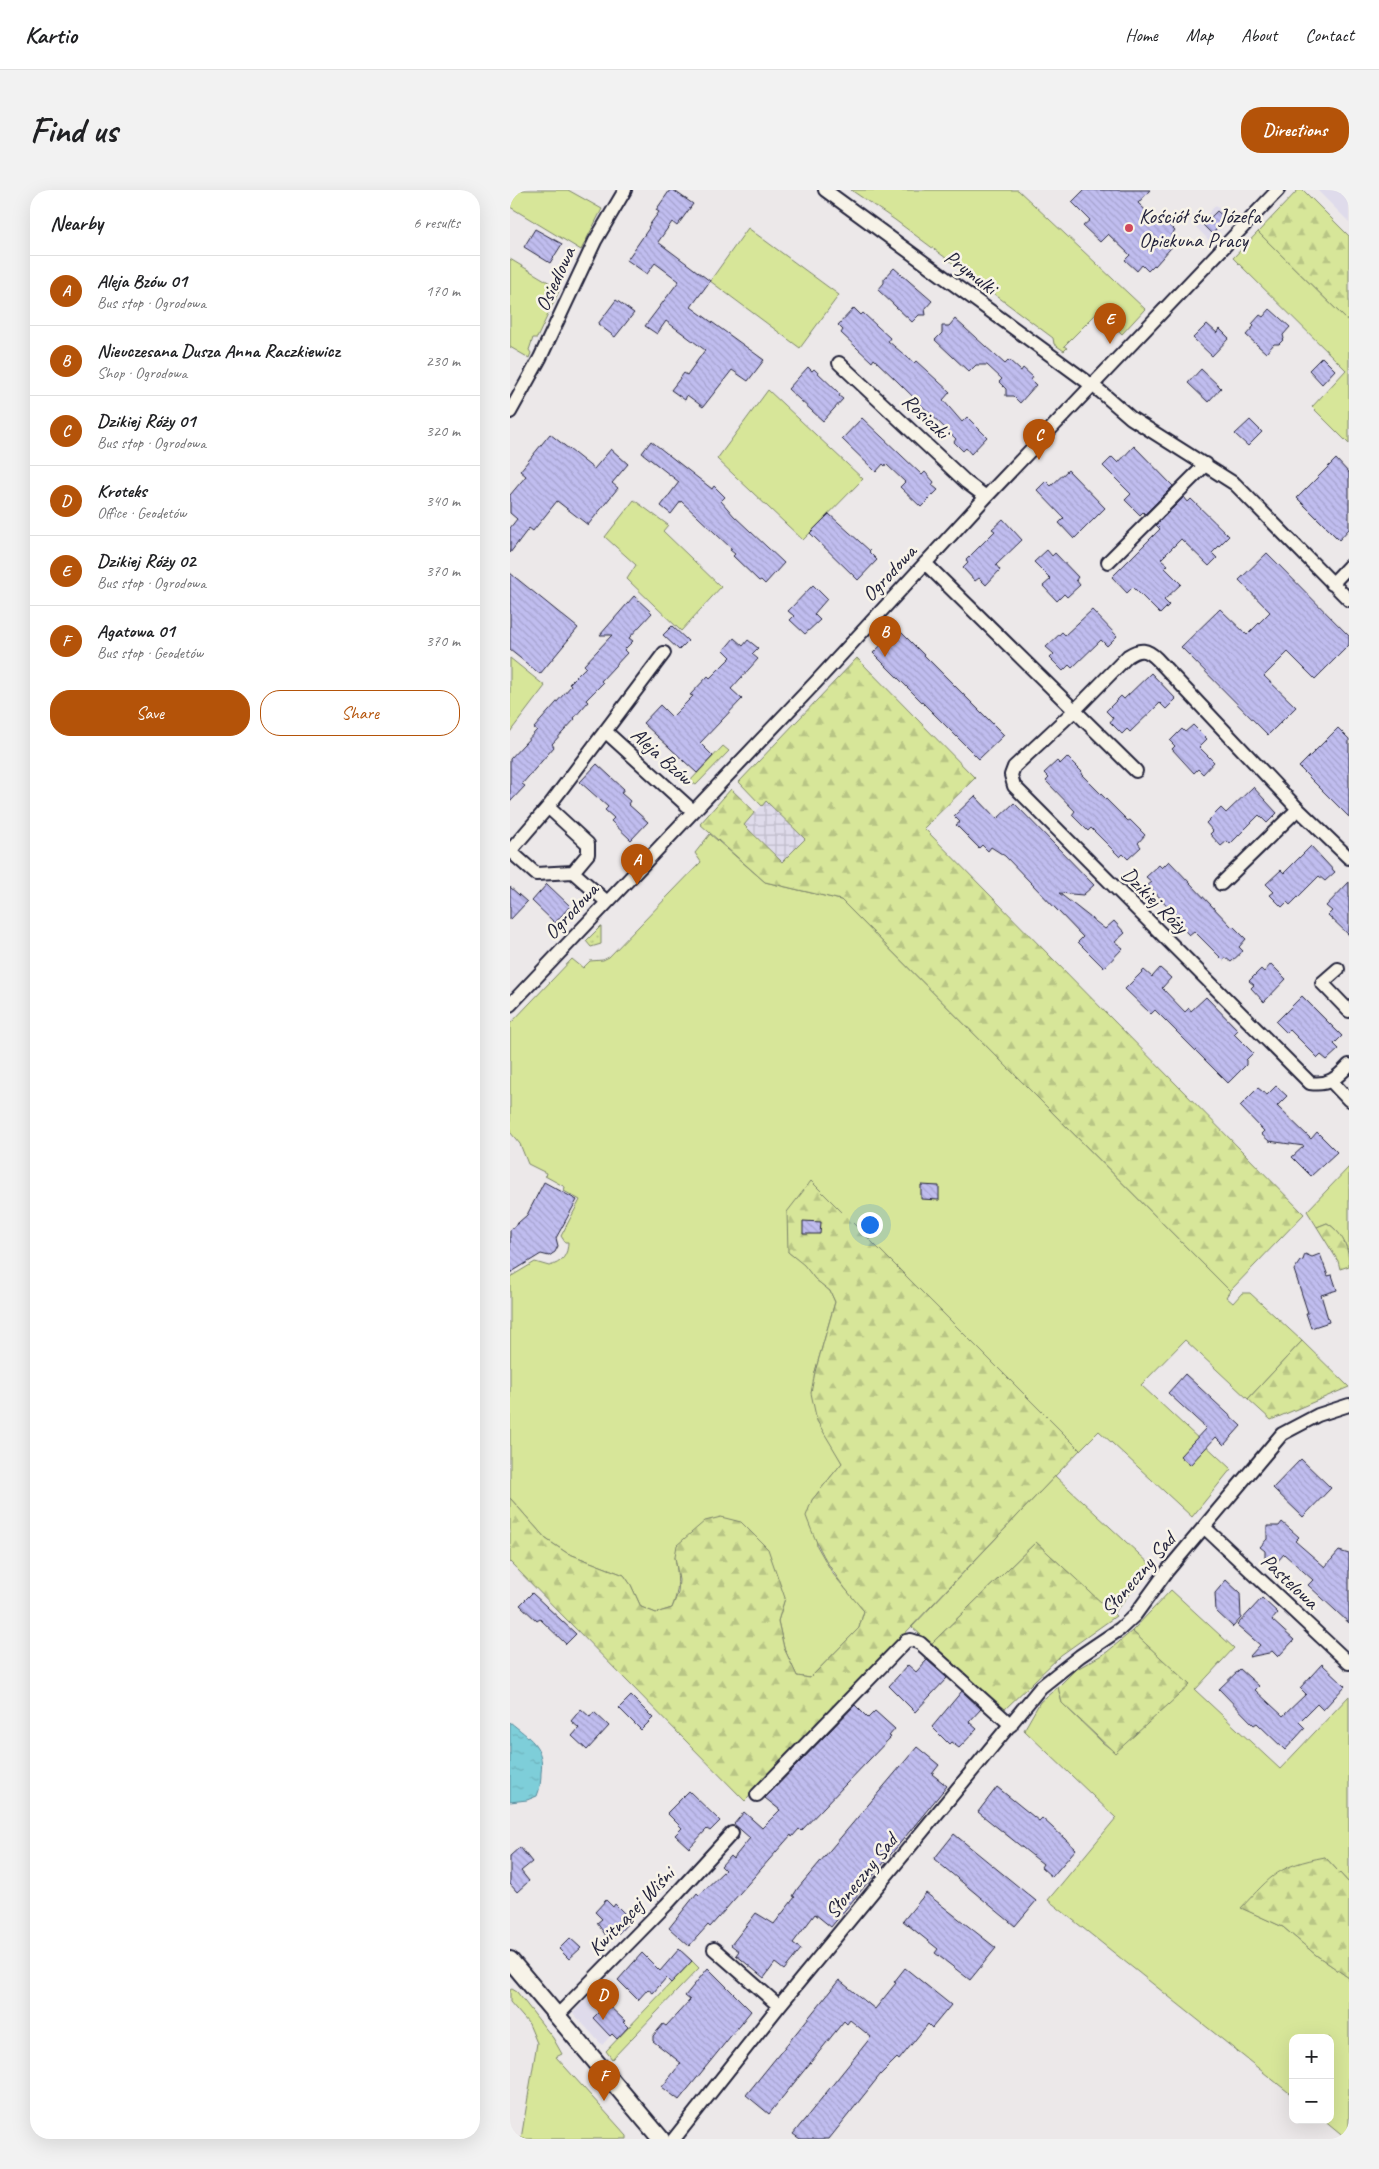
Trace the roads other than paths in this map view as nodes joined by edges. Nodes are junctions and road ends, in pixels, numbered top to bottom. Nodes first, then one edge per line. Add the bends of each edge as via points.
1 (625, 190) edge
2 (825, 190) edge
3 (1278, 190) edge
4 (840, 363) dead end
5 (1093, 386) junction
6 (510, 412) edge
7 (1206, 464) junction
8 (986, 497) junction
9 (1108, 562) dead end
10 (925, 563) junction
11 (1349, 566) edge
12 (1332, 584) junction
13 (1349, 600) edge
14 (664, 653) dead end
15 (1075, 710) junction
16 (604, 731) junction
17 (1136, 772) dead end
18 (548, 807) junction
19 (1298, 809) junction
20 (693, 811) junction
21 (510, 851) edge
22 (1349, 858) edge
23 (573, 872) junction
24 (1221, 884) dead end
25 (607, 902) junction
26 (1338, 969) dead end
27 (510, 1005) edge
28 (1349, 1011) edge
29 (1349, 1065) edge
30 (1331, 1081) junction
31 (1349, 1100) edge
32 (1349, 1405) edge
33 (1204, 1527) junction
34 (1349, 1663) edge
35 (1011, 1725) junction
36 (757, 1794) dead end
37 (732, 1833) dead end
38 (714, 1949) dead end
39 (512, 1966) edge
40 (780, 2006) junction
41 (558, 2016) junction
42 (661, 2139) edge
43 (674, 2139) edge

1 - 6 street, Osiedlowa via 595,241 540,358
2 - 5 street, Prymulki
3 - 5 street, Ogrodowa
4 - 8 street, Rosiczki
5 - 7 street, Prymulki via 1131,418
5 - 8 street, Ogrodowa
7 - 9 street
7 - 12 street, Prymulki via 1235,484
8 - 10 street, Ogrodowa
10 - 15 street
10 - 20 street, Ogrodowa
11 - 12 street
12 - 13 street, Prymulki
14 - 16 street, Aleja Bzów
15 - 17 street
15 - 19 street, Dzikiej Róży via 1128,656 1143,650 1149,652
15 - 30 street, Dzikiej Róży via 1014,767 1010,775 1014,786 1310,1083
16 - 18 street, Aleja Bzów
16 - 20 street, Aleja Bzów
18 - 21 street, Aleja Bzów
18 - 23 street via 588,844 588,854
19 - 22 street, Dzikiej Róży
19 - 24 street
20 - 25 street, Ogrodowa
21 - 23 street, Aleja Bzów via 536,874
23 - 25 street
25 - 27 street, Ogrodowa
26 - 28 street via 1322,983
29 - 30 street
30 - 31 street
32 - 33 street, Słoneczny Sad via 1318,1415 1282,1434
33 - 34 street, Pastelowa
33 - 35 street, Słoneczny Sad via 1135,1615 1041,1687
35 - 36 street via 920,1644 906,1641
35 - 40 street, Słoneczny Sad
37 - 41 street, Kwitnącej Wiśni
38 - 40 street
39 - 41 street
40 - 43 street, Słoneczny Sad
41 - 42 street

